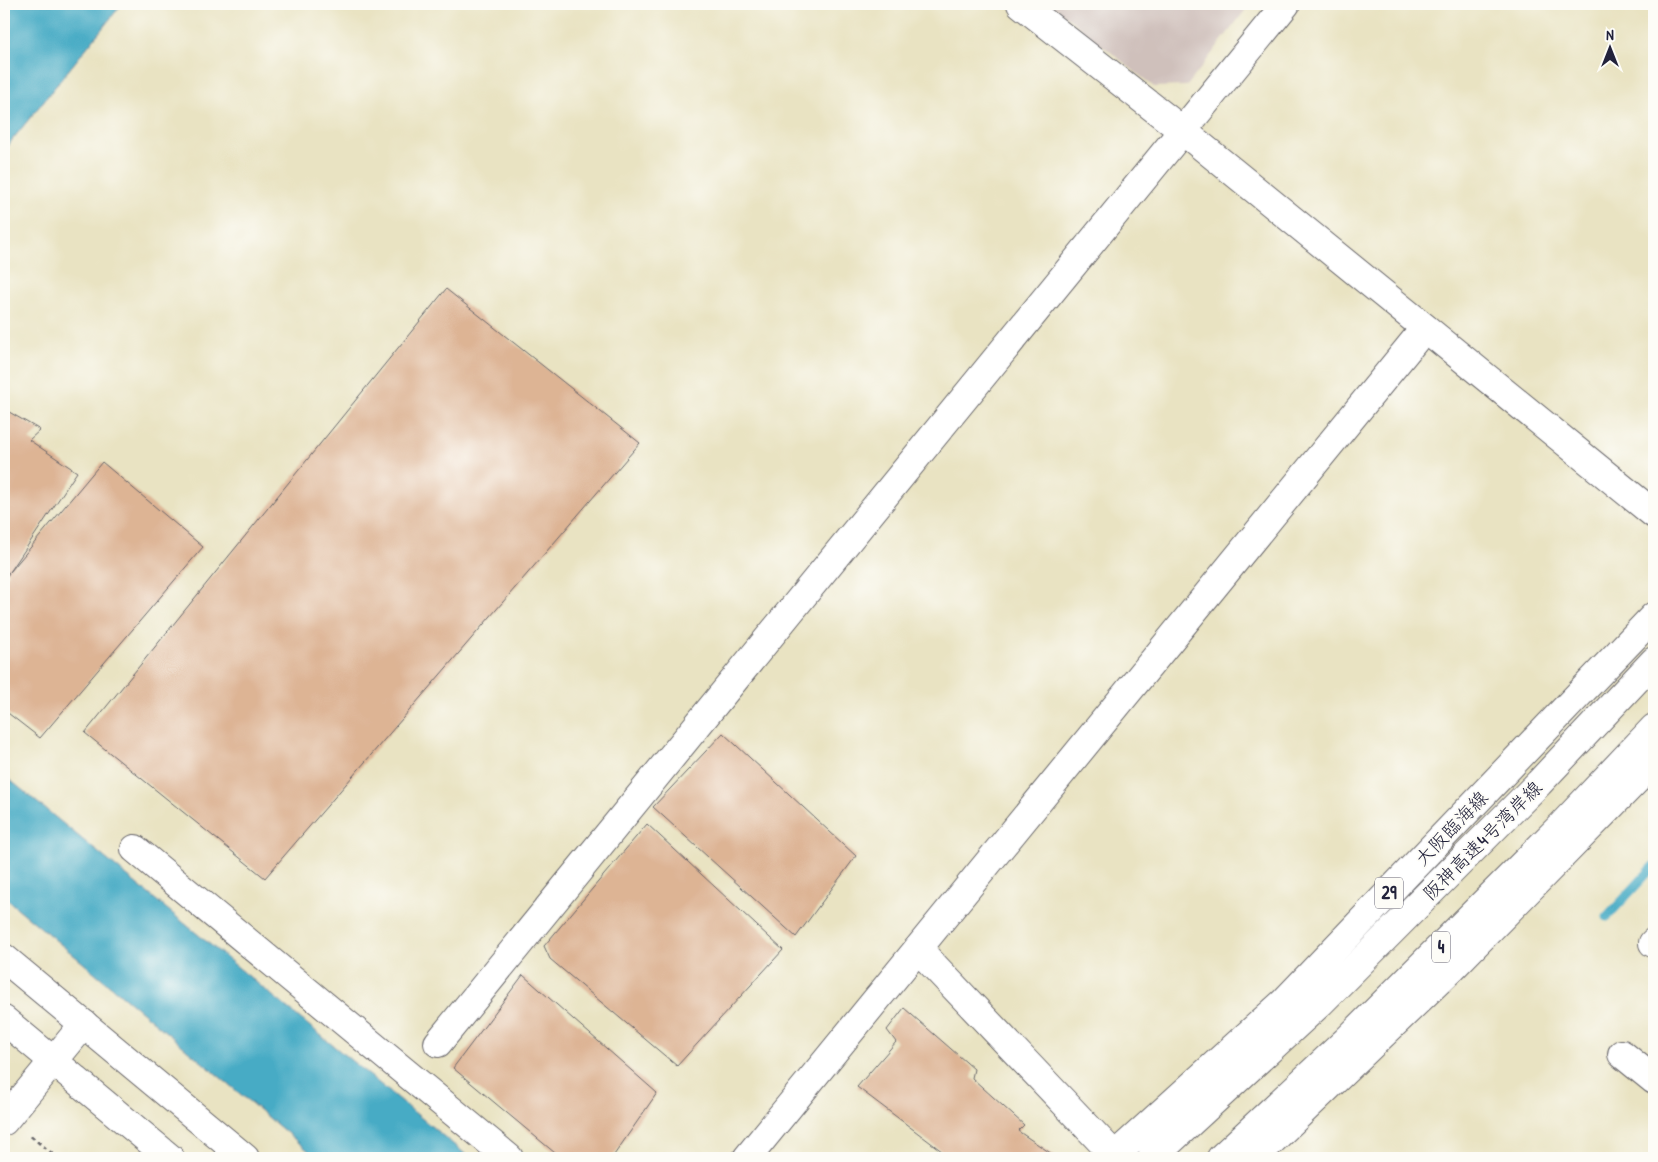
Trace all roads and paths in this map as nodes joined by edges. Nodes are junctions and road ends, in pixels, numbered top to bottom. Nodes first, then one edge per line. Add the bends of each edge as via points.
1 (1021, 4) edge
2 (1286, 4) edge
3 (1182, 131) junction
4 (1425, 328) junction
5 (1654, 514) edge
6 (1654, 616) edge
7 (1654, 661) edge
8 (1654, 728) edge
9 (1654, 762) edge
10 (135, 849) dead end
11 (918, 949) junction
12 (4, 958) edge
13 (4, 1020) edge
14 (84, 1024) junction
15 (438, 1043) dead end
16 (1622, 1054) dead end
17 (52, 1060) junction
18 (1654, 1080) edge
19 (4, 1121) edge
20 (31, 1136) dead end
21 (1113, 1157) edge
22 (57, 1158) edge
23 (170, 1158) edge
24 (245, 1158) edge
25 (509, 1158) edge
26 (747, 1158) edge
27 (1152, 1158) edge
28 (1221, 1158) edge
29 (1254, 1158) edge

1 - 3 main road
2 - 3 main road
3 - 4 main road
3 - 15 main road
4 - 5 main road
4 - 11 main road
6 - 21 main road, 大阪臨海線 / 29 via 1285,1001
7 - 27 main road, 阪神高速4号湾岸線 via 1539,783 1320,1003
8 - 28 main road, 4 via 1346,1041
9 - 29 main road via 1452,968
10 - 25 main road
11 - 21 main road
11 - 26 main road
12 - 14 main road
13 - 17 main road
14 - 17 main road
14 - 24 main road
16 - 18 main road
17 - 19 main road
17 - 23 main road
20 - 22 path

